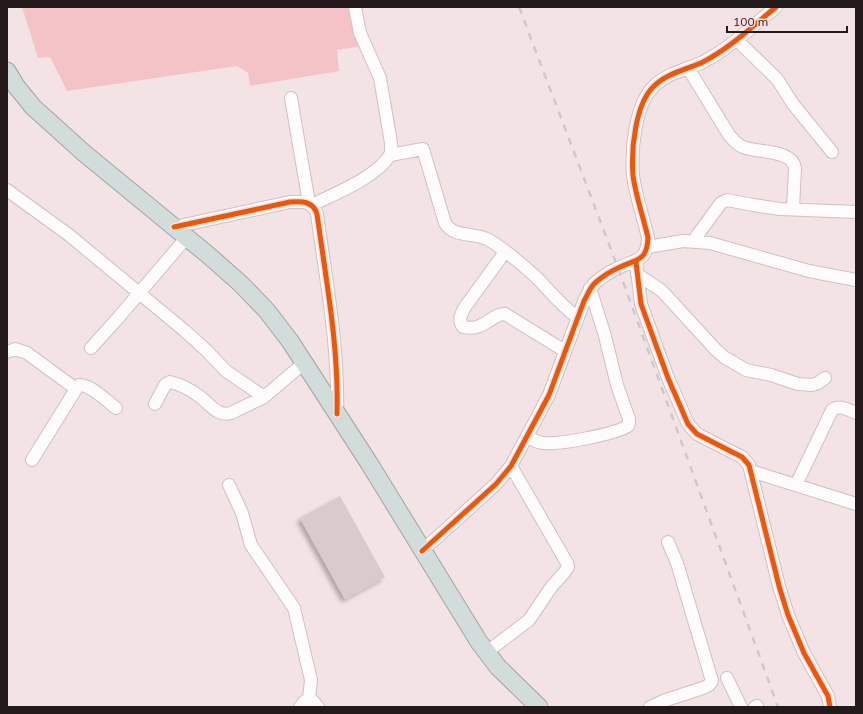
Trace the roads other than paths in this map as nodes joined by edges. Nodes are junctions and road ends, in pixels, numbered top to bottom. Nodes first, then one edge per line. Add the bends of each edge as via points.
1 (355, 7) edge
2 (776, 7) edge
3 (737, 40) junction
4 (688, 68) junction
5 (7, 71) edge
6 (12, 86) edge
7 (292, 98) dead end
8 (832, 152) dead end
9 (390, 155) junction
10 (7, 190) edge
11 (311, 204) junction
12 (793, 209) junction
13 (856, 212) edge
14 (180, 232) junction
15 (693, 241) junction
16 (648, 246) junction
17 (505, 252) junction
18 (636, 262) junction
19 (637, 274) junction
20 (856, 280) edge
21 (590, 288) junction
22 (139, 293) junction
23 (578, 318) junction
24 (90, 348) dead end
25 (565, 351) junction
26 (7, 352) edge
27 (304, 363) junction
28 (825, 378) dead end
29 (76, 389) junction
30 (264, 397) junction
31 (155, 404) dead end
32 (116, 408) dead end
33 (856, 413) edge
34 (337, 414) junction
35 (527, 437) junction
36 (32, 460) dead end
37 (511, 466) junction
38 (751, 471) junction
39 (229, 485) dead end
40 (796, 485) junction
41 (856, 504) edge
42 (668, 542) dead end
43 (422, 551) junction
44 (487, 652) junction
45 (727, 678) dead end
46 (309, 704) edge
47 (539, 707) edge
48 (650, 707) edge
49 (741, 707) edge
50 (830, 707) edge

1 - 9 street via 360,33 380,78 391,143
2 - 3 street
3 - 4 street via 703,62
3 - 8 street via 777,79 793,104
4 - 12 street via 729,135 738,144 775,153 793,162
4 - 16 street via 664,78 655,85 641,104 638,116 633,175
5 - 6 highway
6 - 14 highway via 84,154
7 - 11 street
9 - 11 street via 363,179
9 - 17 street via 423,149 448,228 456,232 482,236
10 - 22 street via 69,235
11 - 14 street via 290,202
11 - 34 street via 317,214 334,341 338,386
12 - 13 street
12 - 15 street via 727,200 721,203
14 - 22 street
14 - 27 highway via 242,284 267,311
15 - 16 street
15 - 20 street via 710,243 809,271
16 - 18 street via 645,254
17 - 23 street
17 - 25 street via 465,307 460,316 461,324 467,328 482,325 505,314
18 - 19 street
18 - 21 street via 618,268
19 - 28 street via 662,291 716,350 746,370 807,386
19 - 38 street via 641,304 688,424 697,434 742,457
21 - 23 street
21 - 35 street via 630,423 625,428 602,435 551,444
22 - 24 street
22 - 30 street via 206,350 226,372
23 - 25 street
25 - 35 street via 549,395
26 - 29 street via 14,349 27,353
27 - 30 street
27 - 34 highway
29 - 32 street via 79,385 86,386
29 - 36 street
30 - 31 street via 224,414 199,395 170,382 165,385
33 - 40 street via 842,407 832,410
34 - 43 highway
35 - 37 street
37 - 43 street via 496,484
37 - 44 street via 568,566 529,620
38 - 40 street
38 - 50 street via 788,615 804,653 828,696
39 - 46 street via 242,513 254,552 294,608 311,680
40 - 41 street
42 - 48 street via 677,563 712,681 703,688
43 - 44 highway
44 - 47 highway via 498,667
45 - 49 street

